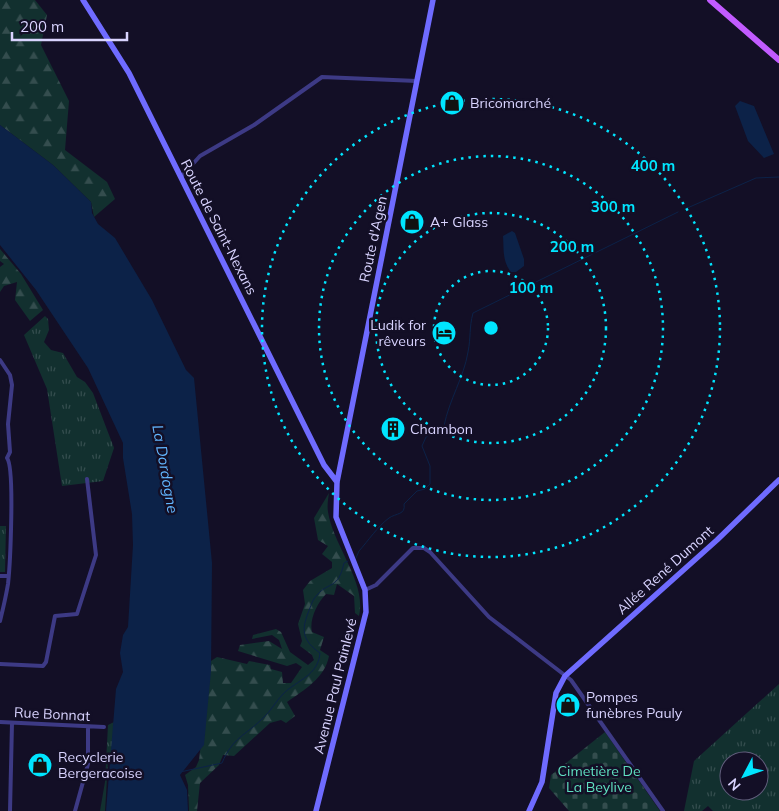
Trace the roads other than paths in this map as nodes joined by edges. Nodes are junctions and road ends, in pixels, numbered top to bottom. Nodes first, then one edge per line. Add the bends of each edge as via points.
1 (83, 0) edge
2 (433, 0) edge
3 (710, 0) edge
4 (714, 0) edge
5 (779, 58) edge
6 (417, 81) junction
7 (180, 178) junction
8 (0, 360) edge
9 (2, 456) dead end
10 (7, 458) junction
11 (340, 465) junction
12 (328, 470) junction
13 (87, 479) dead end
14 (779, 480) edge
15 (337, 481) junction
16 (0, 576) edge
17 (8, 576) junction
18 (365, 590) junction
19 (0, 621) edge
20 (0, 664) edge
21 (566, 675) junction
22 (0, 722) edge
23 (12, 723) junction
24 (88, 727) junction
25 (104, 727) dead end
26 (10, 811) edge
27 (75, 811) edge
28 (316, 811) edge
29 (529, 811) edge
30 (663, 811) edge

1 - 7 main road, Route de Saint-Nexans via 128,73
2 - 6 main road, Route d'Agen
3 - 5 main road
4 - 5 main road
6 - 7 street via 322,77 254,125 200,156
6 - 11 main road, Route d'Agen
7 - 12 main road, Route de Saint-Nexans
8 - 10 street via 10,375 12,385 8,424 10,452
9 - 10 street
10 - 17 street via 10,461 11,485
11 - 12 main road
11 - 15 main road, Route d'Agen
12 - 15 main road, Route de Saint-Nexans
13 - 20 street via 96,555 77,614 55,616 43,666
14 - 21 main road, Allée René Dumont
15 - 18 main road, Avenue Paul Painlevé via 336,517
16 - 17 street
17 - 19 street
18 - 21 street via 376,585 413,548 424,548 489,617
18 - 28 main road, Avenue Paul Painlevé via 362,635
21 - 29 main road via 556,693 542,782
21 - 30 street
22 - 23 street, Rue Bonnat
23 - 24 street, Rue Bonnat
23 - 26 street
24 - 25 street, Rue Bonnat
24 - 27 street via 88,764

